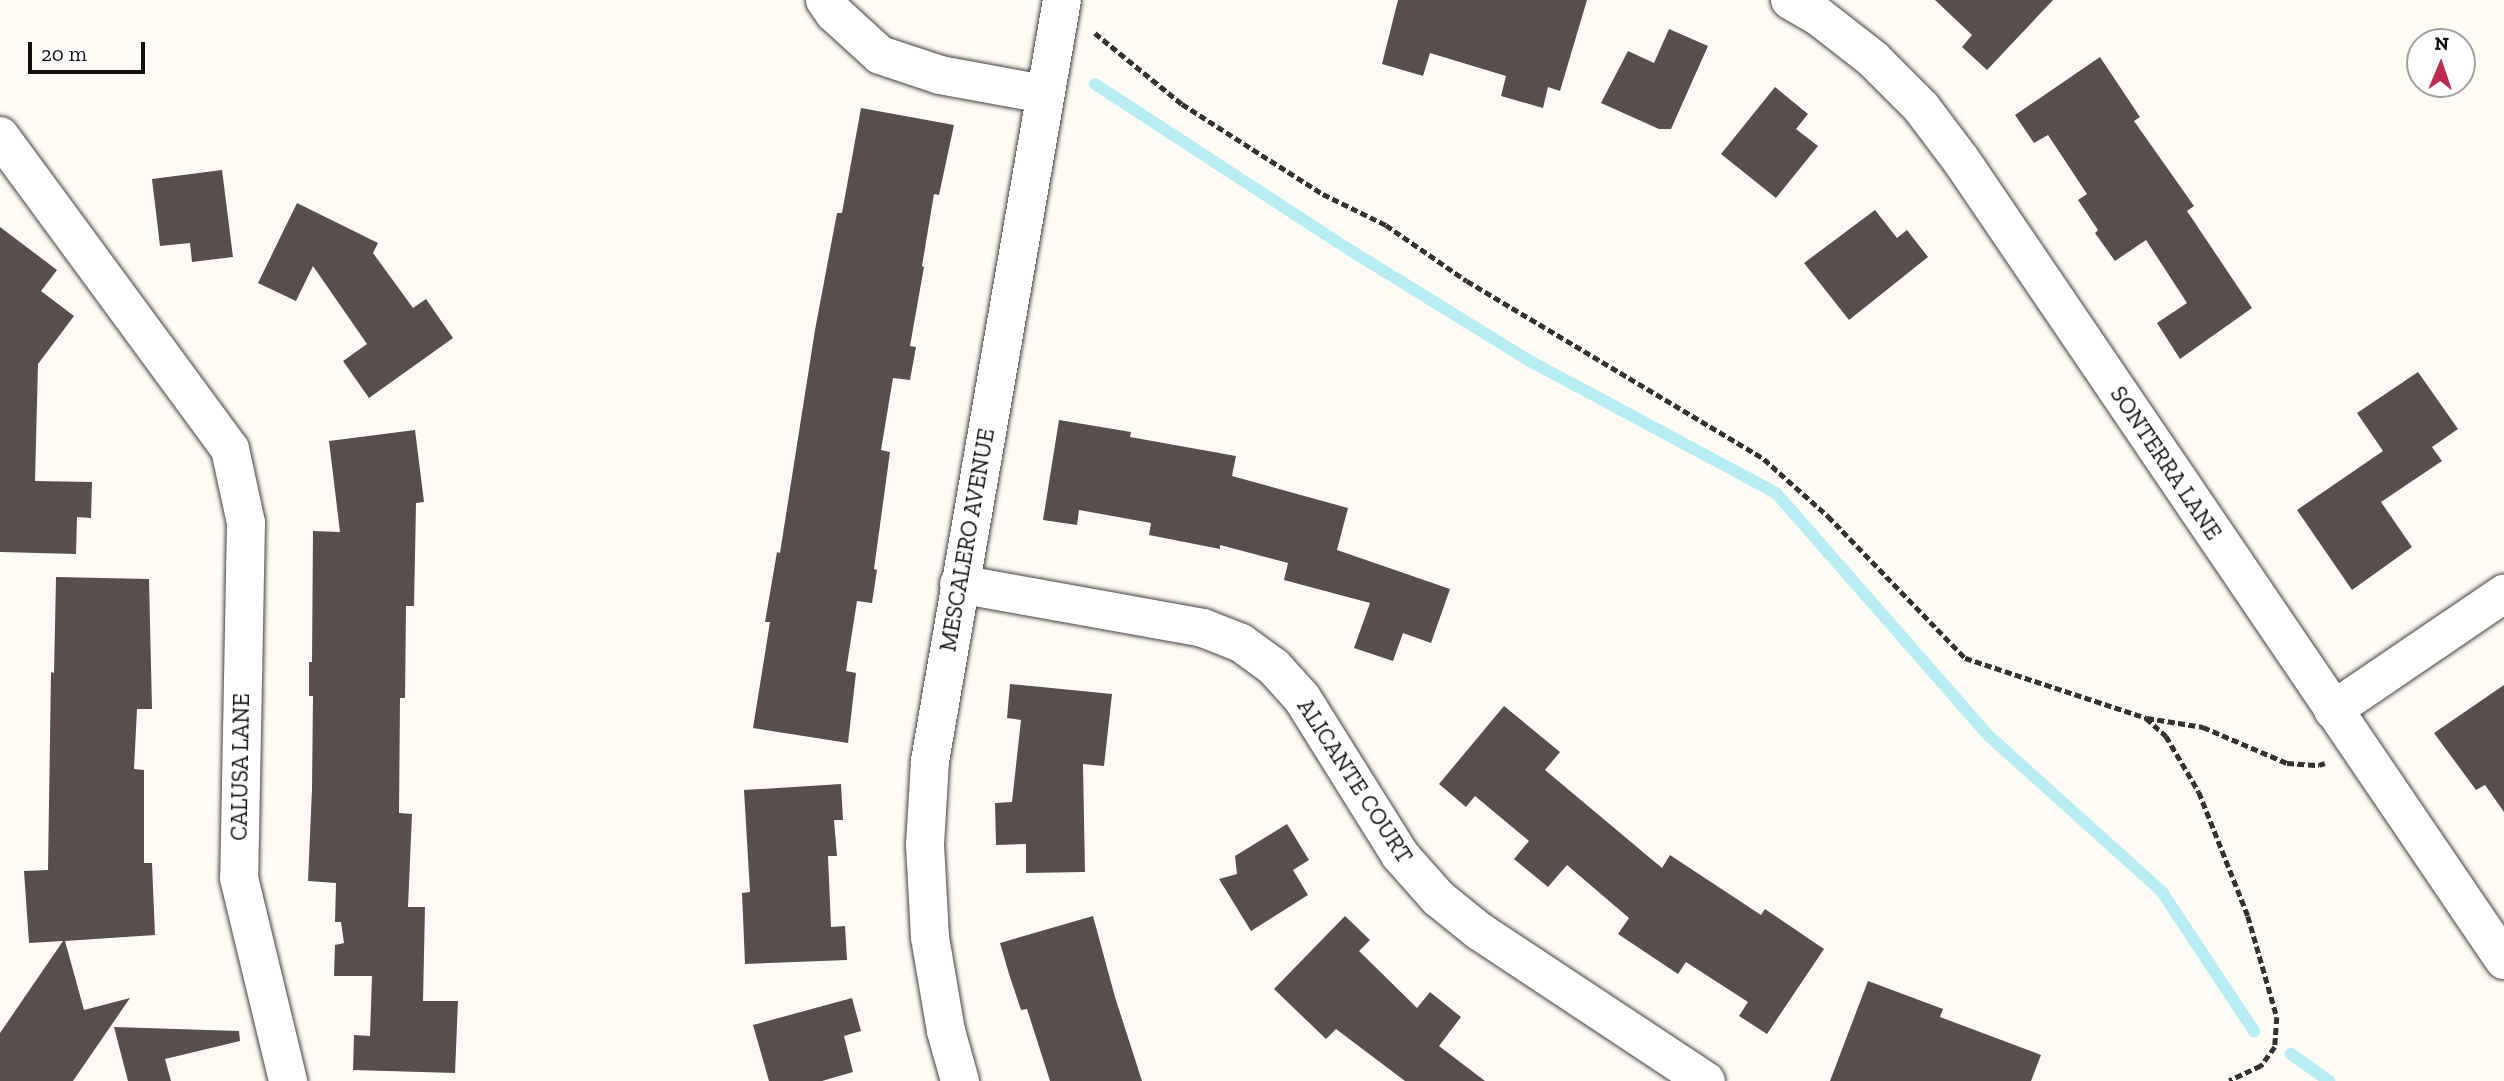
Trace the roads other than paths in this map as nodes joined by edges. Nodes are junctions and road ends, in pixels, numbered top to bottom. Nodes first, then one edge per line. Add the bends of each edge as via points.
1 (825, 0) edge
2 (1790, 0) edge
3 (1059, 13) edge
4 (1044, 94) junction
5 (0, 136) edge
6 (959, 584) junction
7 (2504, 594) edge
8 (2333, 710) junction
9 (2504, 960) edge
10 (288, 1081) edge
11 (960, 1081) edge
12 (1706, 1081) edge

1 - 4 street via 880,55 940,75
2 - 8 street, SONTERRA LANE via 1873,59 1920,107 1961,160
3 - 4 street, MESCALERO AVENUE
4 - 6 street, MESCALERO AVENUE
5 - 10 street, CALUSA LANE via 230,449 246,523 239,878
6 - 11 street, MESCALERO AVENUE via 930,761 925,845 930,937 946,1031
6 - 12 street, ALICANTE COURT via 1203,628 1241,643 1274,667 1302,698 1400,855 1438,898 1479,931
7 - 8 street
8 - 9 street, SONTERRA LANE

